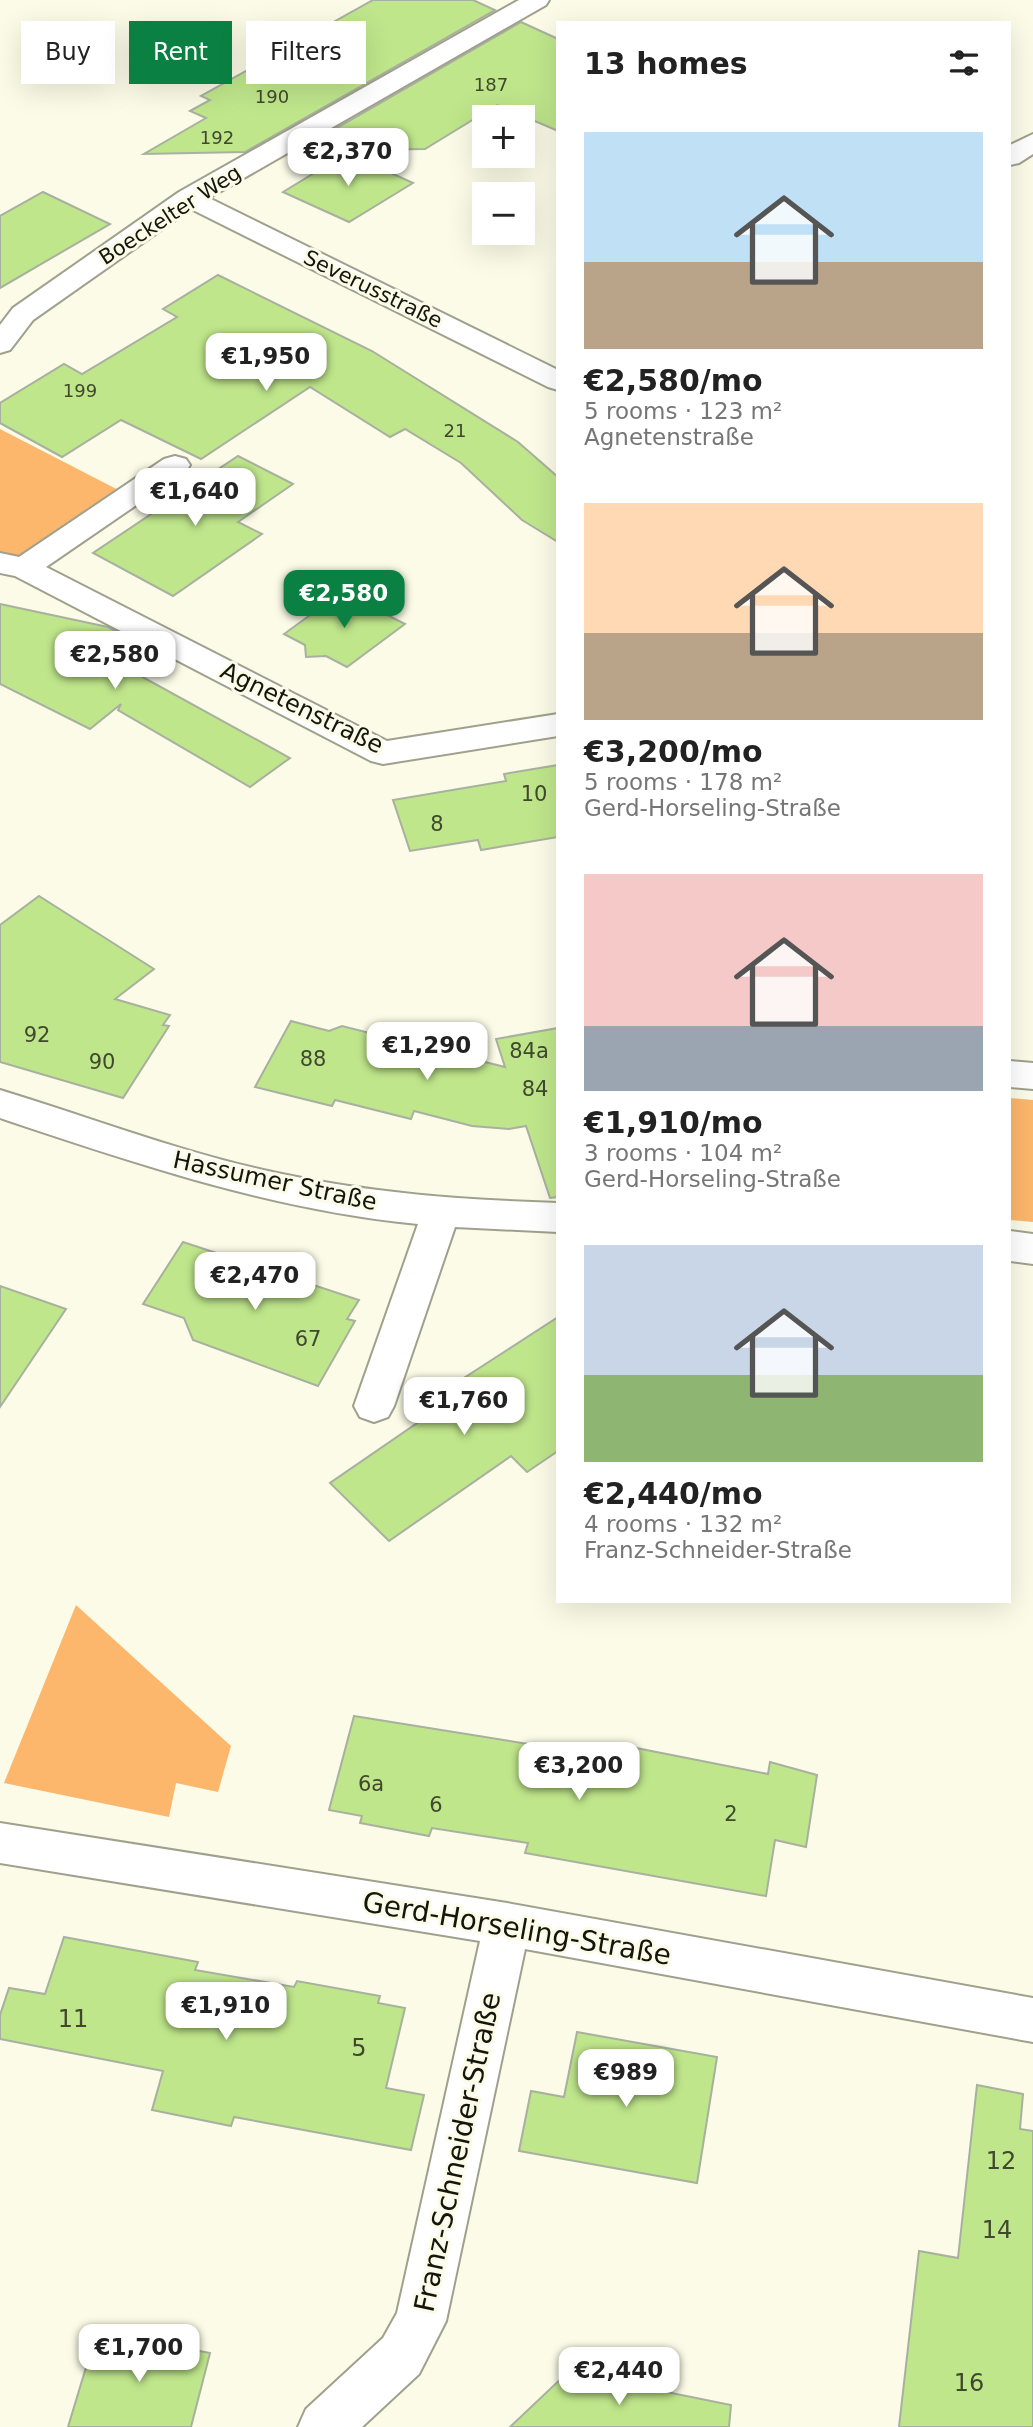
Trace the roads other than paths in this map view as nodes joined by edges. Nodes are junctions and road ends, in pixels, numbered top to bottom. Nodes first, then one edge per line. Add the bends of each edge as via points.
1 (537, 0) edge
2 (1033, 142) edge
3 (1011, 156) edge
4 (189, 198) junction
5 (0, 344) edge
6 (556, 380) edge
7 (175, 465) dead end
8 (12, 566) edge
9 (556, 725) edge
10 (0, 1104) edge
11 (441, 1213) junction
12 (556, 1218) edge
13 (1011, 1246) edge
14 (1033, 1249) edge
15 (374, 1406) dead end
16 (0, 1843) edge
17 (507, 1924) junction
18 (1033, 2020) edge
19 (324, 2427) edge

1 - 4 street, Boeckelter Weg
2 - 3 street
4 - 5 street, Boeckelter Weg via 23,314
4 - 6 street, Severusstraße
7 - 8 street, Agnetenstraße
8 - 9 street, Agnetenstraße via 383,753
10 - 11 street, Hassumer Straße via 194,1167 315,1195
11 - 12 street, Hassumer Straße
11 - 15 street
13 - 14 street
16 - 17 street, Gerd-Horseling-Straße
17 - 18 street, Gerd-Horseling-Straße
17 - 19 street, Franz-Schneider-Straße via 421,2321 401,2356

